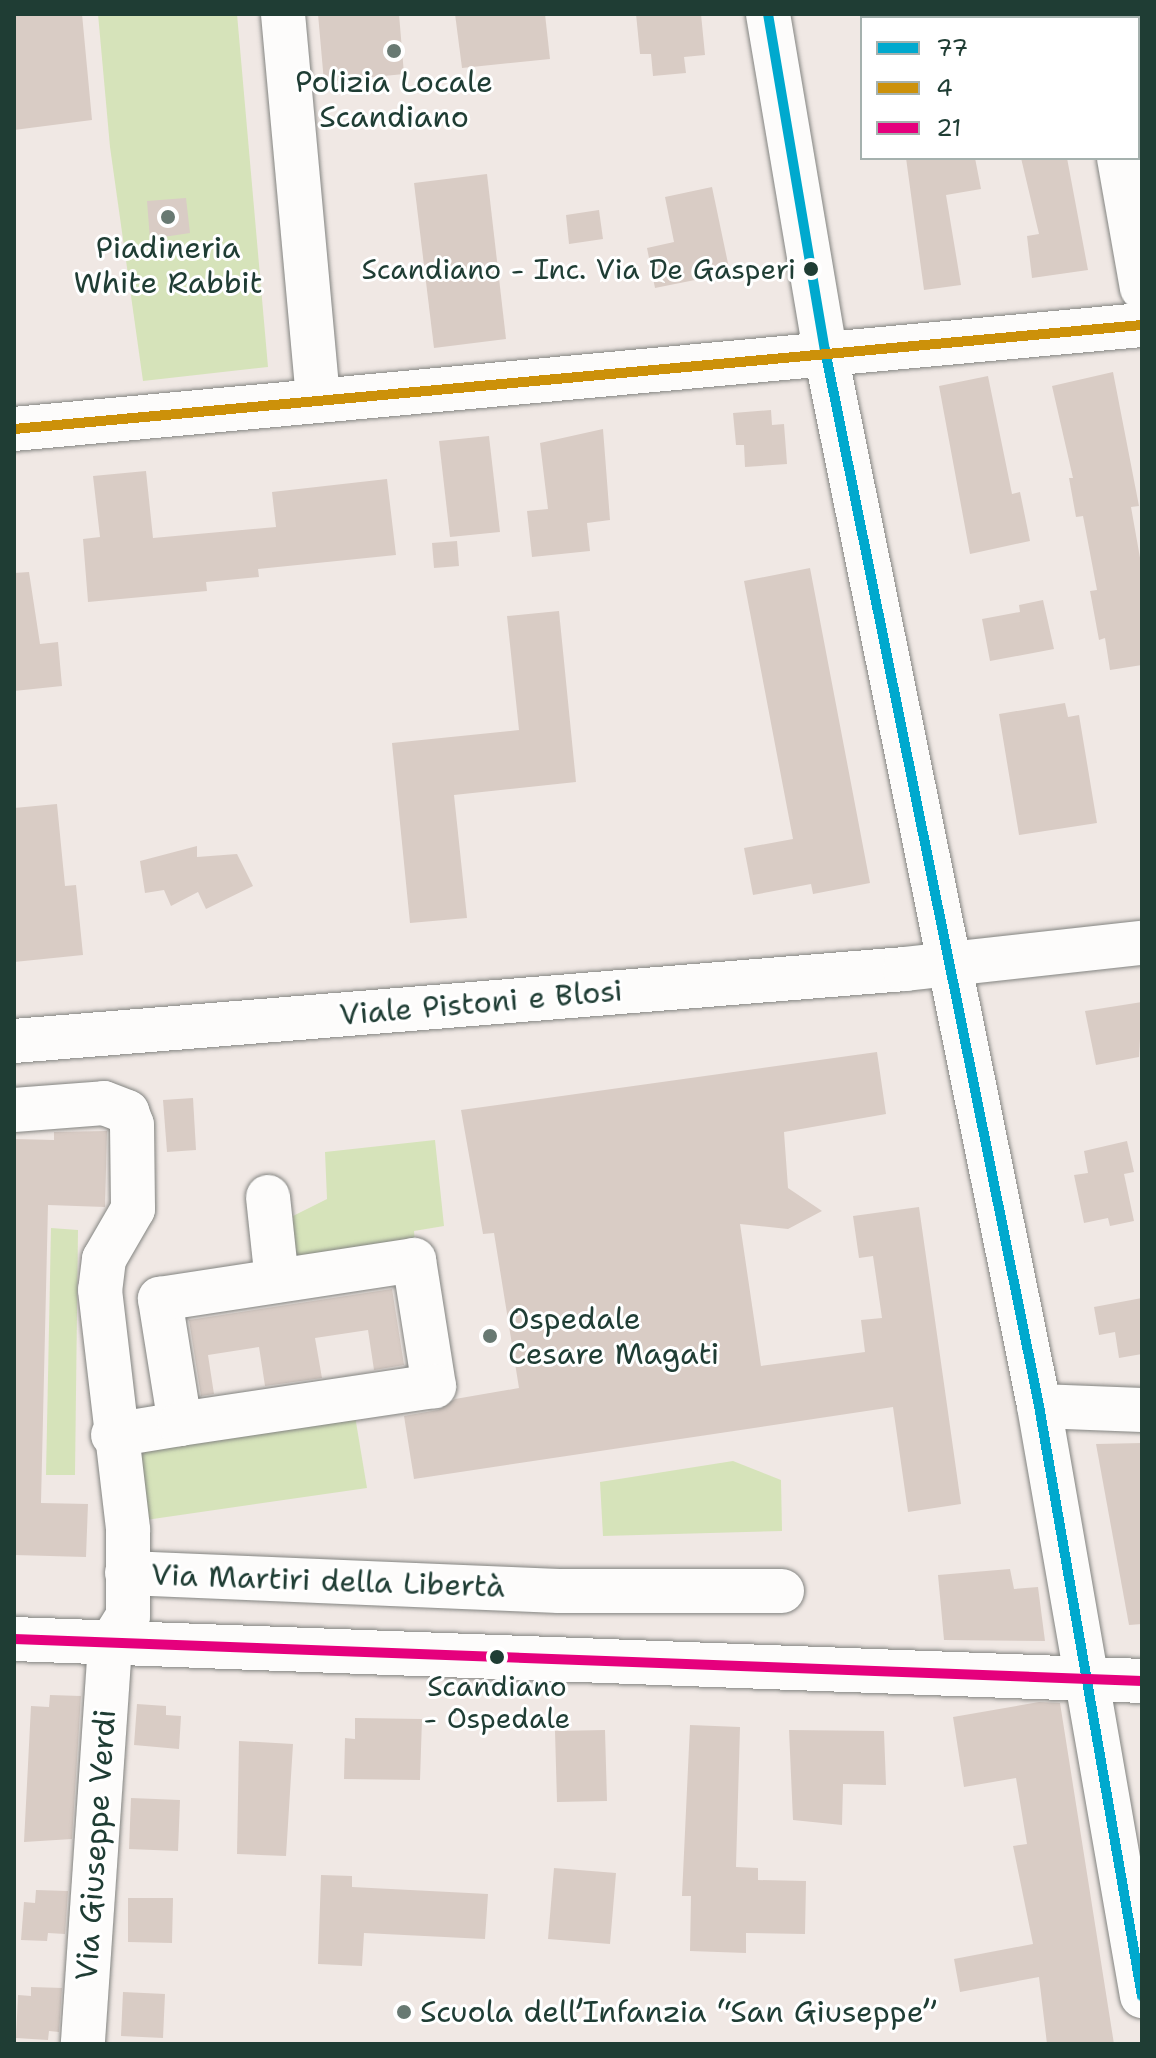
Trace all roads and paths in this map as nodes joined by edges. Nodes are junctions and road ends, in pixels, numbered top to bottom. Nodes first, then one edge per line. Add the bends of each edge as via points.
1 (283, 14) edge
2 (768, 14) edge
3 (1119, 160) edge
4 (1142, 288) edge
5 (1142, 325) edge
6 (825, 350) junction
7 (318, 399) junction
8 (14, 429) edge
9 (1142, 943) edge
10 (948, 964) junction
11 (14, 1041) edge
12 (14, 1110) edge
13 (268, 1197) dead end
14 (277, 1281) junction
15 (1039, 1406) junction
16 (1142, 1410) edge
17 (180, 1424) junction
18 (113, 1435) junction
19 (127, 1573) junction
20 (559, 1591) junction
21 (782, 1591) dead end
22 (14, 1639) edge
23 (110, 1645) junction
24 (558, 1658) junction
25 (1086, 1679) junction
26 (1142, 1681) edge
27 (1125, 1795) edge
28 (1136, 1928) edge
29 (1142, 1996) edge
30 (83, 2044) edge

1 - 7 street
2 - 6 street
3 - 4 street
5 - 6 street
6 - 7 street
6 - 10 street
7 - 8 street
9 - 10 street, Viale Pistoni e Blosi
10 - 11 street, Viale Pistoni e Blosi
10 - 15 street
12 - 18 street via 104,1103 127,1112 132,1125 133,1209 104,1259 100,1290
13 - 14 street
14 - 17 street via 160,1299
14 - 17 street via 414,1260 434,1386
15 - 16 street
15 - 25 street
17 - 18 street
18 - 19 street via 126,1508
19 - 20 street, Via Martiri della Libertà
19 - 23 street, Via Martiri della Libertà via 127,1624
20 - 21 street, Via Martiri della Libertà
20 - 24 street
22 - 23 street
23 - 24 street
23 - 30 street, Via Giuseppe Verdi
24 - 25 street
25 - 26 street
25 - 27 street
27 - 28 street
28 - 29 street

